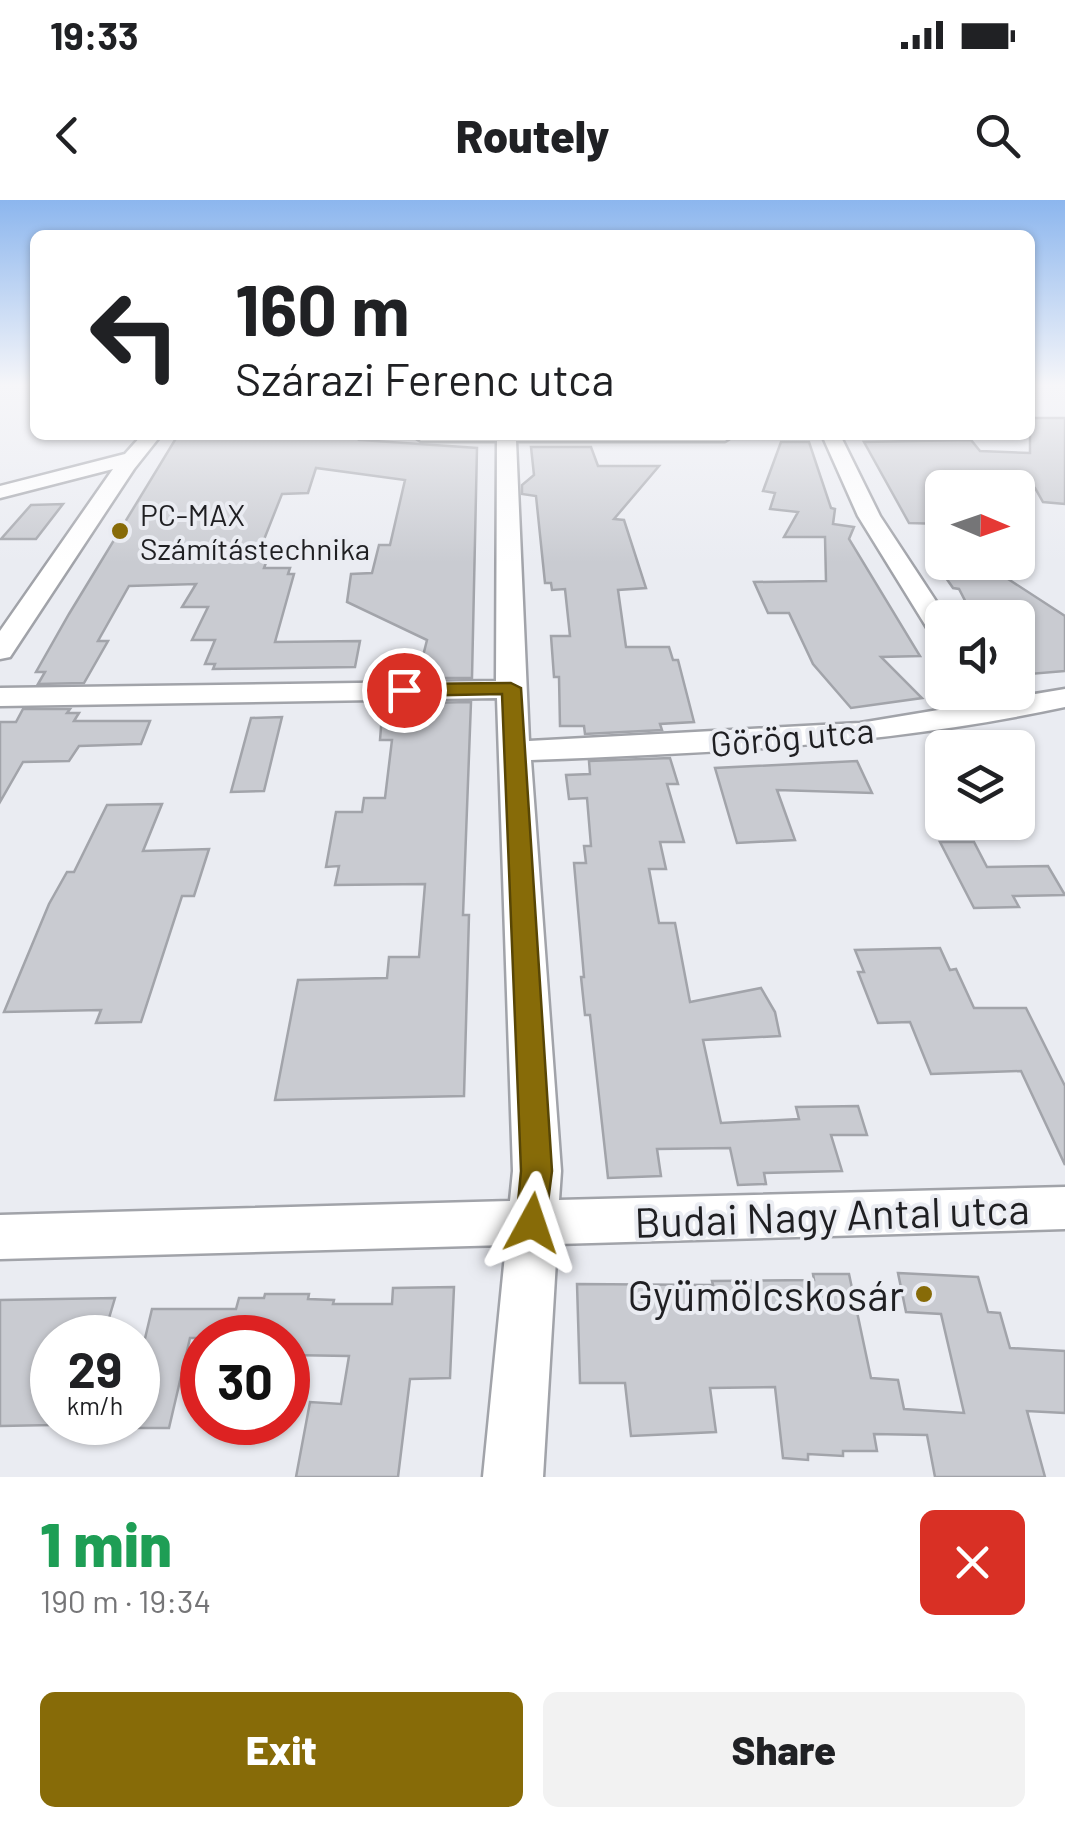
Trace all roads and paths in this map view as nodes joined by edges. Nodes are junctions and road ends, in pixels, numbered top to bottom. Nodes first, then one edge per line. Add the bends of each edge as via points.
1 (145, 444) edge
2 (506, 444) edge
3 (835, 444) edge
4 (132, 458) junction
5 (0, 492) edge
6 (925, 605) edge
7 (0, 651) edge
8 (511, 688) junction
9 (0, 697) edge
10 (1065, 698) edge
11 (1035, 700) edge
12 (946, 710) edge
13 (516, 751) junction
14 (1065, 1208) edge
15 (532, 1223) junction
16 (0, 1237) edge
17 (513, 1477) edge

1 - 4 street
2 - 8 street
3 - 6 street via 875,527
4 - 5 street
4 - 7 street
8 - 9 street
8 - 13 street
10 - 11 street, Görög utca
12 - 13 street, Görög utca via 794,738
13 - 15 street via 536,1171
14 - 15 street, Budai Nagy Antal utca
15 - 16 street, Budai Nagy Antal utca
15 - 17 street

